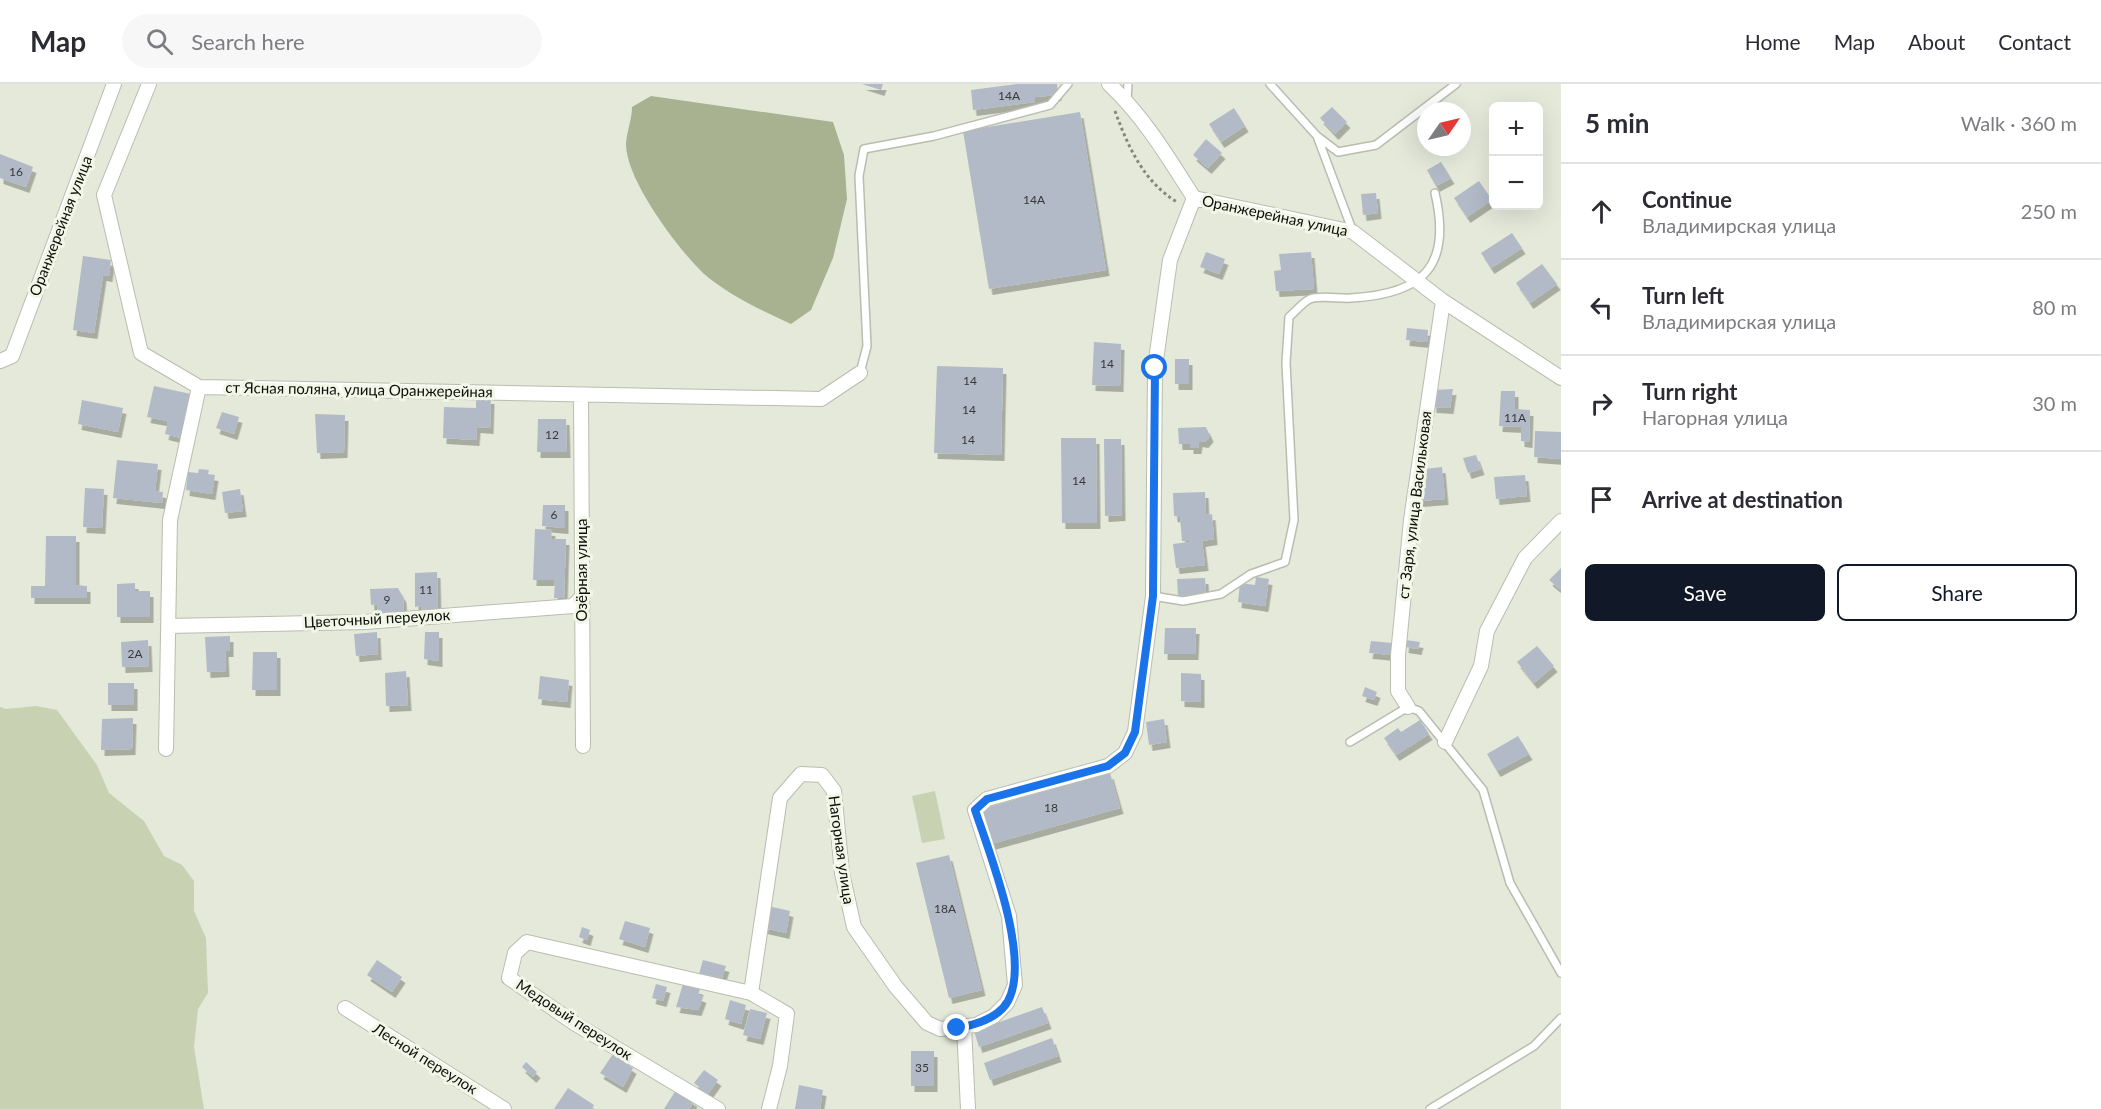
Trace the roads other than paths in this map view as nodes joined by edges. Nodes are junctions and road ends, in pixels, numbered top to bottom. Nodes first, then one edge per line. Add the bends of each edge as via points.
1 (114, 84) edge
2 (149, 84) edge
3 (1068, 84) edge
4 (1109, 84) edge
5 (1128, 84) edge
6 (1270, 84) edge
7 (1456, 84) edge
8 (1127, 101) junction
9 (1317, 136) junction
10 (1435, 193) dead end
11 (1191, 204) junction
12 (1353, 232) junction
13 (1418, 282) junction
14 (1443, 301) junction
15 (0, 361) edge
16 (860, 373) joint
17 (1561, 378) edge
18 (199, 387) junction
19 (581, 394) junction
20 (1561, 521) edge
21 (1153, 596) junction
22 (582, 597) junction
23 (168, 626) junction
24 (1408, 707) junction
25 (1350, 742) dead end
26 (1445, 742) junction
27 (583, 746) dead end
28 (166, 749) dead end
29 (1561, 973) edge
30 (751, 993) junction
31 (345, 1008) dead end
32 (1561, 1018) edge
33 (964, 1027) junction
34 (504, 1109) edge
35 (718, 1109) edge
36 (769, 1109) edge
37 (968, 1109) edge
38 (1430, 1109) edge

1 - 15 street, Оранжерейная улица via 12,356
2 - 18 street, ст Ясная поляна, улица Оранжерейная via 104,195 141,353
3 - 16 lane via 1050,105 934,136 864,149 859,176 867,346
4 - 8 street, Оранжерейная улица
5 - 8 lane
6 - 9 lane
7 - 9 lane via 1376,145 1338,152
8 - 11 street, Оранжерейная улица via 1164,149
9 - 12 lane
10 - 13 lane via 1442,220 1438,256
11 - 12 street, Оранжерейная улица
11 - 21 street via 1170,260 1155,368
12 - 13 street, Оранжерейная улица
13 - 14 street, Оранжерейная улица
13 - 21 lane via 1388,295 1310,299 1288,317 1286,363 1294,520 1285,562 1251,574 1221,594 1184,601
14 - 17 street, Оранжерейная улица
14 - 24 street, ст Заря, улица Васильковая via 1411,520 1398,656 1398,691
16 - 19 street, ст Ясная поляна, улица Оранжерейная via 821,399
18 - 19 street, ст Ясная поляна, улица Оранжерейная
18 - 23 street via 170,520
19 - 22 street, Озёрная улица
20 - 26 street via 1524,558 1487,631 1481,666
21 - 33 street, Нагорная улица via 1135,732 1125,753 1108,766 987,799 975,810 1009,916 1015,985 1007,1004 994,1016
22 - 23 street, Цветочный переулок via 573,606 365,622
22 - 27 street, Озёрная улица
23 - 28 street
24 - 25 lane
24 - 26 lane via 1419,711
26 - 29 lane via 1483,790 1510,884
30 - 33 street, Нагорная улица via 780,798 801,774 822,775 834,791 842,873 854,927 927,1023 940,1029
30 - 35 street, Медовый переулок via 527,942 515,953 509,978 574,1023
30 - 36 street via 787,1014
31 - 34 street, Лесной переулок
32 - 38 lane via 1534,1046
33 - 37 street

